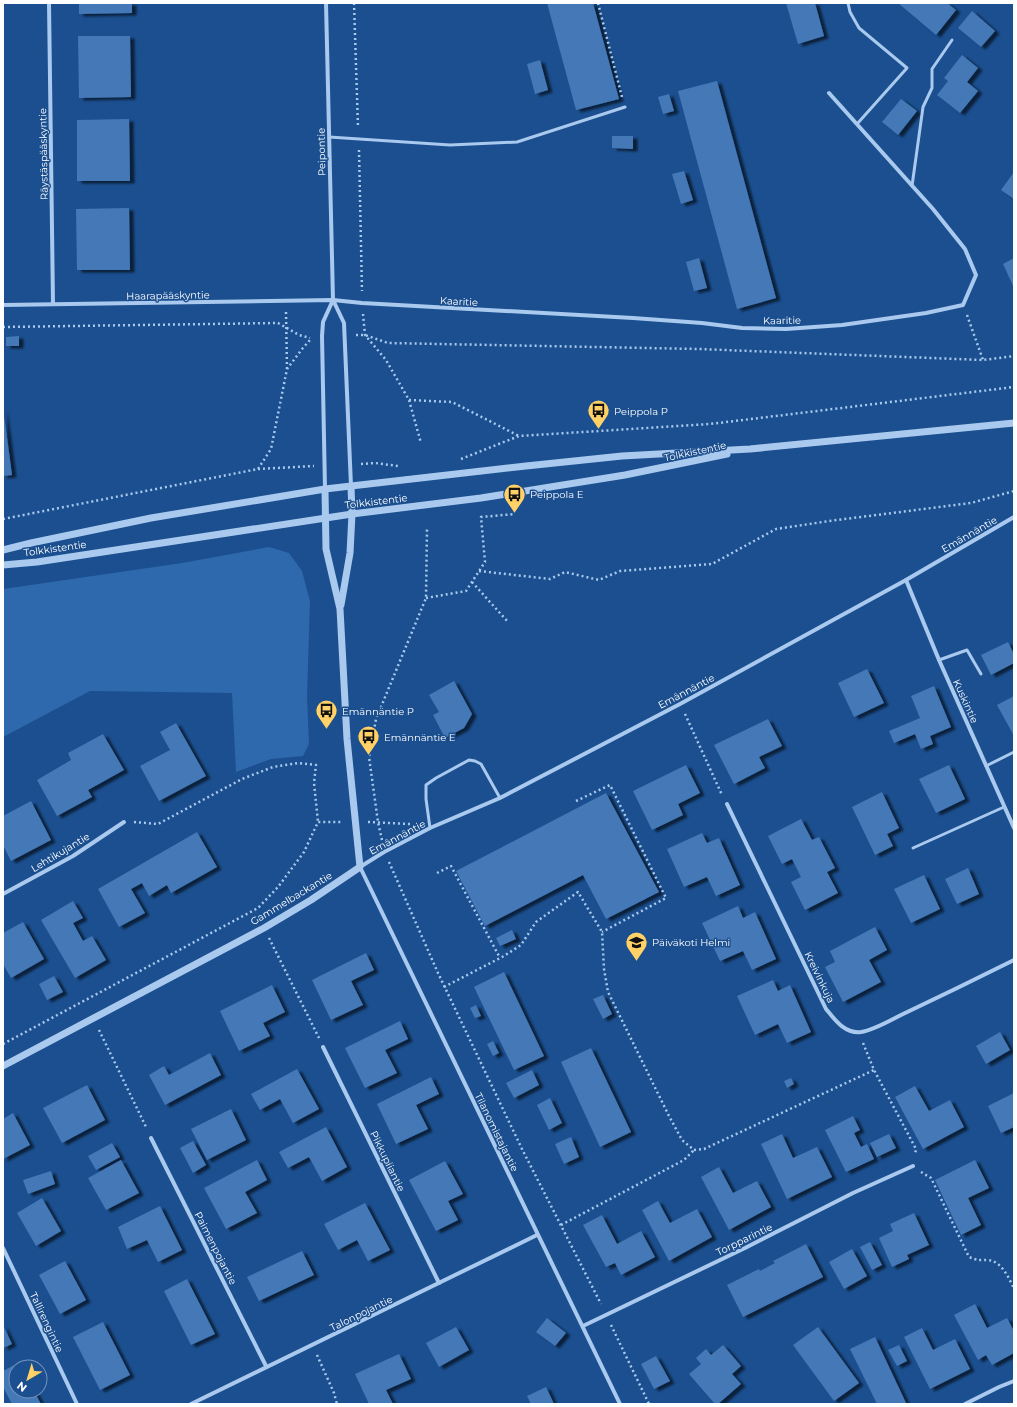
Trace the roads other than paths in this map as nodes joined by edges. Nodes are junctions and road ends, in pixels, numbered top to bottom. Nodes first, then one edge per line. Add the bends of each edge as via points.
1 (49, 3) edge
2 (326, 3) edge
3 (848, 3) edge
4 (952, 40) dead end
5 (829, 93) dead end
6 (625, 107) road end
7 (857, 124) junction
8 (329, 137) junction
9 (912, 186) junction
10 (333, 300) junction
11 (54, 304) junction
12 (3, 305) edge
13 (1014, 423) edge
14 (750, 450) junction
15 (351, 486) junction
16 (325, 489) junction
17 (352, 514) junction
18 (326, 518) junction
19 (1014, 518) edge
20 (3, 550) edge
21 (3, 565) edge
22 (906, 580) junction
23 (340, 609) junction
24 (939, 660) junction
25 (981, 674) dead end
26 (1014, 752) edge
27 (986, 766) junction
28 (500, 798) junction
29 (727, 804) road end
30 (1004, 807) junction
31 (124, 822) road end
32 (430, 828) junction
33 (1014, 828) edge
34 (914, 848) dead end
35 (360, 867) junction
36 (3, 894) edge
37 (1014, 960) edge
38 (323, 1047) road end
39 (3, 1066) edge
40 (151, 1138) road end
41 (913, 1166) road end
42 (537, 1235) junction
43 (3, 1248) edge
44 (439, 1283) junction
45 (583, 1326) junction
46 (266, 1366) junction
47 (1014, 1381) edge
48 (77, 1404) edge
49 (190, 1404) edge
50 (620, 1404) edge
51 (965, 1404) edge

1 - 11 street, Räystäspääskyntie
2 - 8 street, Peipontie
3 - 7 lane via 859,28 907,68
4 - 9 lane via 932,69 932,88 923,107
5 - 7 street
6 - 8 lane via 517,142 450,146
7 - 9 street
8 - 10 street, Peipontie
9 - 10 street, Kaaritie via 965,249 976,275 963,305 842,325 786,329
10 - 11 street, Haarapääskyntie
10 - 15 street, Peipontie via 344,323
10 - 16 street, Peipontie via 324,322 322,336
11 - 12 street, Haarapääskyntie
13 - 14 street, Tolkkistentie
14 - 15 street, Tolkkistentie via 622,456
14 - 17 street, Tolkkistentie via 625,475 481,498
15 - 16 street, Tolkkistentie
15 - 17 street
16 - 18 street
16 - 20 street, Tolkkistentie via 151,518
17 - 18 street, Tolkkistentie
17 - 23 street via 350,553
18 - 21 street, Tolkkistentie
18 - 23 street via 326,549
19 - 22 street, Emännäntie
22 - 24 street, Kuskintie
22 - 28 street, Emännäntie via 680,704
23 - 35 street via 347,739
24 - 25 lane via 967,650
24 - 27 street, Kuskintie
26 - 27 lane
27 - 30 street, Kuskintie
28 - 32 street, Emännäntie
28 - 32 lane via 481,764 469,760 426,786
29 - 37 street, Kreivinkuja via 826,1009 839,1024 851,1031 861,1032 873,1028
30 - 33 street, Kuskintie
30 - 34 lane
31 - 36 street, Lehtikujantie via 73,856
32 - 35 street, Emännäntie
35 - 39 street, Gammelbackantie via 264,928
35 - 42 street, Tilanomistajantie
38 - 44 street, Pikkupiiantie
40 - 46 street, Paimenpojantie
41 - 45 street, Torpparintie
42 - 44 street, Talonpojantie
42 - 45 street, Tilanomistajantie
43 - 48 street, Tallirengintie
44 - 46 street, Talonpojantie
45 - 50 street, Tilanomistajantie
46 - 49 street, Talonpojantie
47 - 51 street

